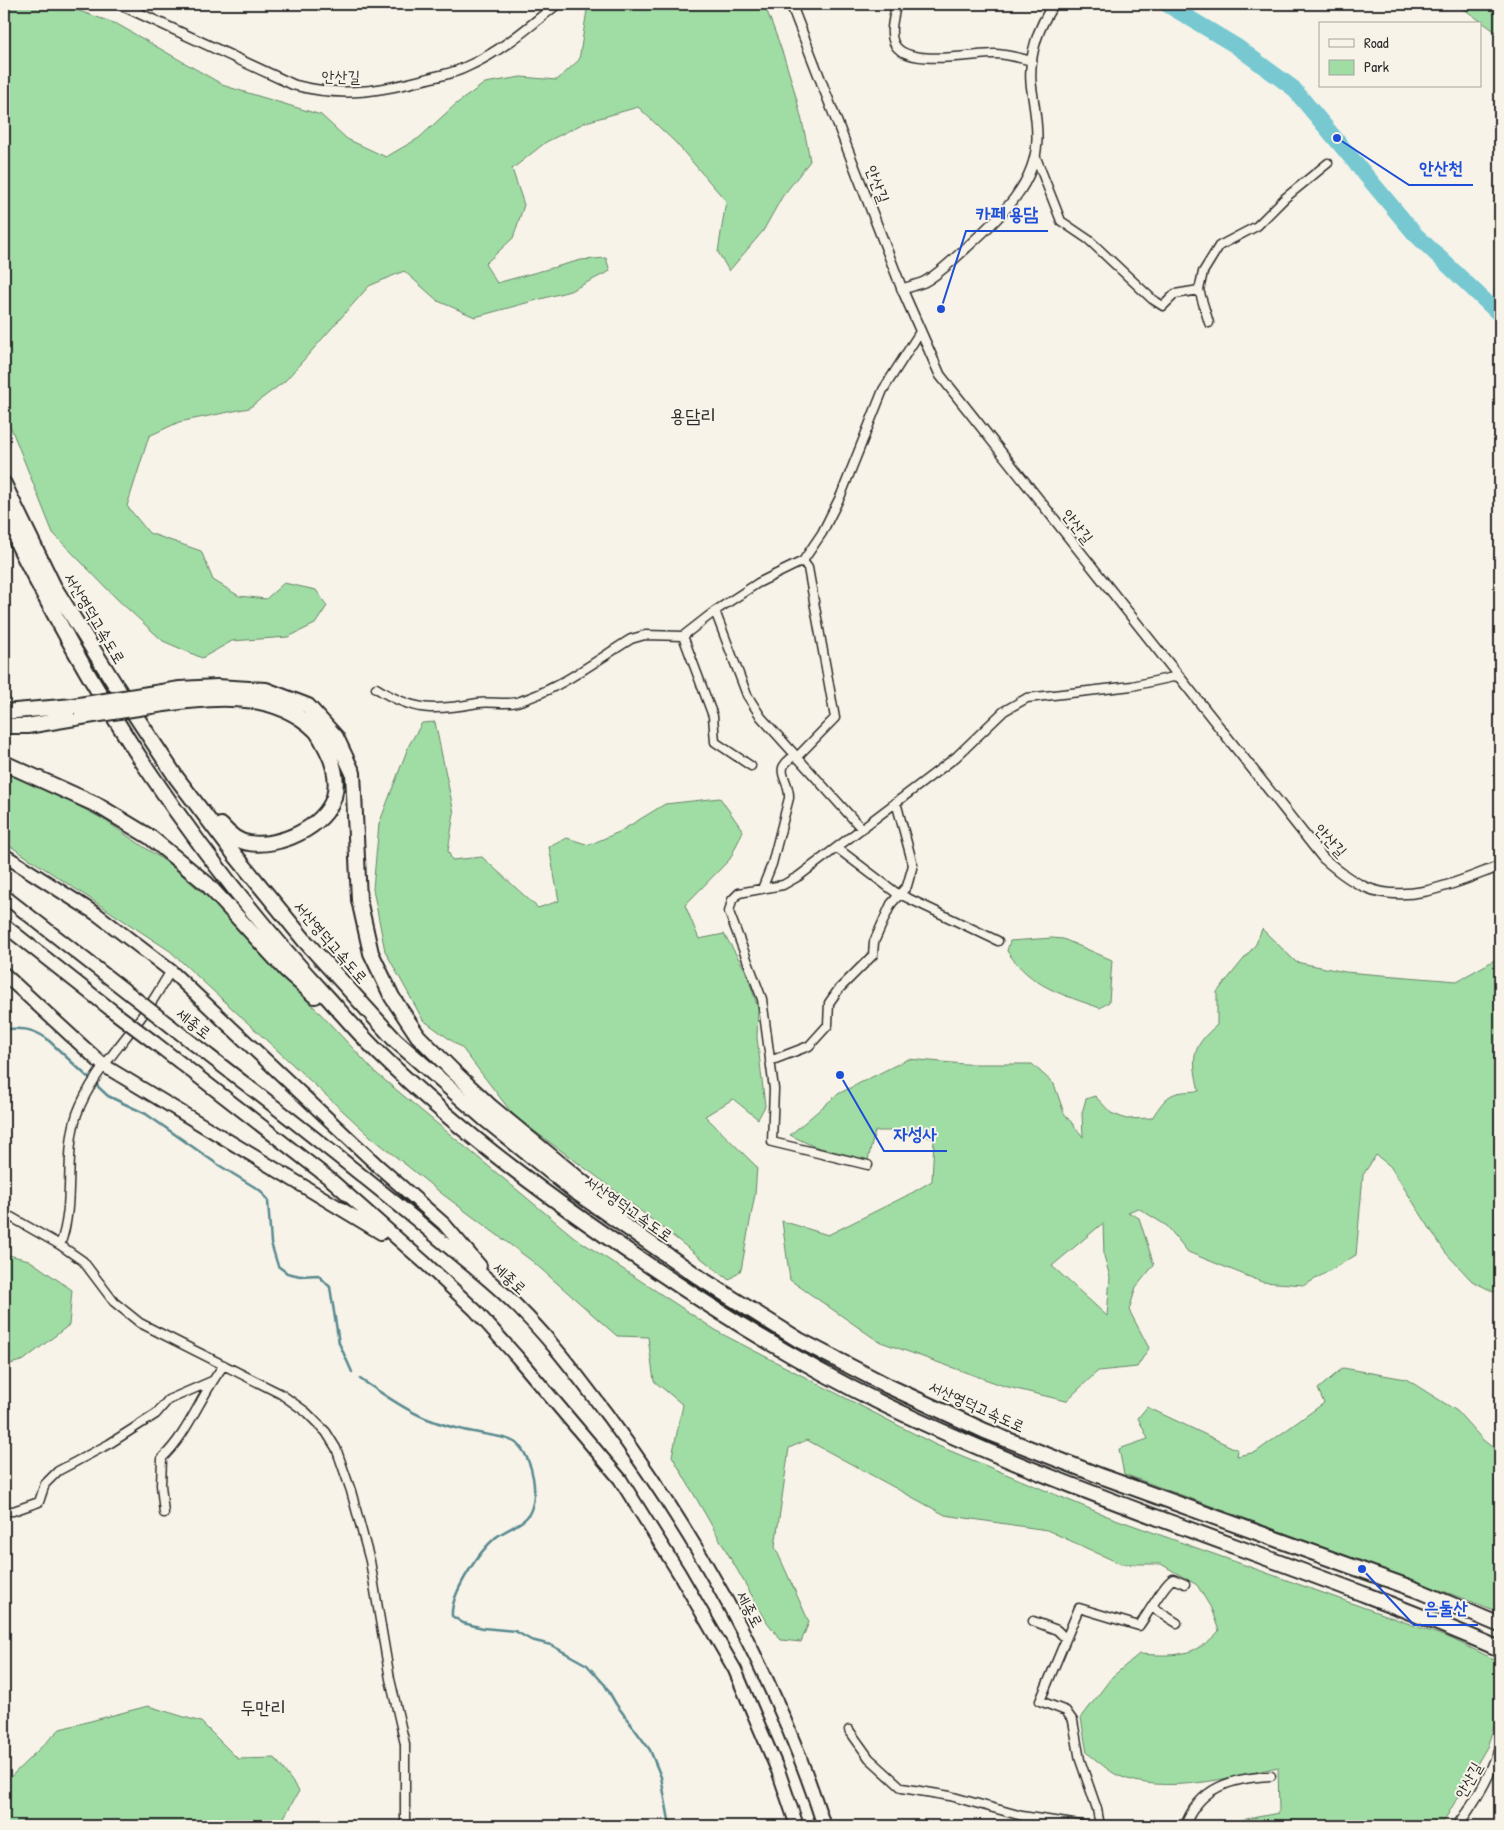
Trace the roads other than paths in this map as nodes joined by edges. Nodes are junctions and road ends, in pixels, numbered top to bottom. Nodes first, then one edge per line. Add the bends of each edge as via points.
1 (119, 4) edge
2 (557, 4) edge
3 (790, 4) edge
4 (892, 4) edge
5 (1054, 4) edge
6 (1032, 61) junction
7 (1035, 155) junction
8 (1328, 162) dead end
9 (902, 289) junction
10 (1200, 290) junction
11 (1209, 323) dead end
12 (920, 332) junction
13 (4, 484) edge
14 (4, 516) edge
15 (803, 561) junction
16 (715, 611) junction
17 (683, 636) junction
18 (1178, 676) junction
19 (376, 688) dead end
20 (150, 700) junction
21 (4, 712) edge
22 (77, 712) junction
23 (4, 726) edge
24 (795, 757) junction
25 (4, 763) edge
26 (751, 766) dead end
27 (176, 777) junction
28 (896, 802) junction
29 (862, 829) junction
30 (837, 848) junction
31 (4, 855) edge
32 (1500, 866) edge
33 (762, 889) junction
34 (900, 893) junction
35 (4, 896) edge
36 (4, 925) edge
37 (998, 941) dead end
38 (171, 972) junction
39 (4, 974) edge
40 (382, 1056) junction
41 (770, 1061) junction
42 (100, 1071) junction
43 (868, 1165) dead end
44 (4, 1220) edge
45 (60, 1245) junction
46 (425, 1263) junction
47 (702, 1280) junction
48 (503, 1292) junction
49 (224, 1365) junction
50 (212, 1381) junction
51 (4, 1511) edge
52 (164, 1514) dead end
53 (1185, 1584) dead end
54 (1153, 1608) junction
55 (1033, 1621) dead end
56 (1177, 1623) dead end
57 (1500, 1625) edge
58 (1066, 1639) junction
59 (1500, 1650) edge
60 (850, 1730) dead end
61 (1500, 1746) edge
62 (1271, 1776) dead end
63 (405, 1826) edge
64 (797, 1826) edge
65 (824, 1826) edge
66 (1086, 1826) edge
67 (1100, 1826) edge
68 (1185, 1826) edge
69 (1457, 1826) edge

1 - 2 street, 안산길 via 294,85 343,93 376,91 465,68 529,27
3 - 9 street, 안산길
4 - 6 street via 896,5 891,34 894,45 901,52 931,58 994,54
5 - 6 street via 1040,29
6 - 7 street via 1031,80 1038,136
7 - 9 street via 1018,193 994,222 925,281
7 - 10 street via 1060,221 1089,240 1152,299 1163,306 1175,294
8 - 10 street via 1257,226 1219,246 1203,272
9 - 12 street, 안산길
10 - 11 street
12 - 15 street via 883,390 841,495
12 - 18 street, 안산길 via 940,375 967,412
13 - 27 highway, 서산영덕고속도로 via 54,587
14 - 40 highway, 서산영덕고속도로 via 43,597 101,700 160,792 292,960
15 - 16 street via 758,583
15 - 24 street via 808,568 835,718
16 - 17 street
16 - 24 street via 747,695
17 - 19 street via 631,638 550,688 515,702 416,708
17 - 26 street via 713,716 715,742
18 - 28 street via 1132,686 1027,698 1004,711 956,757
18 - 32 street, 안산길 via 1323,858 1365,887 1387,893 1433,890
20 - 22 highway, bridge
20 - 27 highway via 233,698 286,710 316,730 336,774 334,798 320,818 297,836 248,843 230,835
20 - 47 highway via 180,689 218,686 266,690 308,706 331,730 353,773 359,900 371,953 402,1013 418,1036 491,1107
21 - 22 highway
22 - 23 highway via 27,726
24 - 29 street
24 - 33 street via 782,767 789,798
25 - 40 highway via 97,804 150,837 207,884 286,970
27 - 47 highway, 서산영덕고속도로 via 234,855 305,941 395,1040 573,1190
28 - 29 street
28 - 34 street via 913,865
29 - 30 street
30 - 33 street via 783,885
30 - 34 street
31 - 38 highway via 98,915
33 - 41 street via 739,893 732,900 729,912 762,999
34 - 37 street
34 - 41 street via 891,904 874,942 873,955 829,1003 828,1025 809,1046
35 - 48 highway, 세종로, bridge via 348,1163
36 - 46 highway, bridge via 330,1179
38 - 42 street via 143,1016
38 - 48 highway via 444,1224
39 - 42 highway
40 - 59 highway, 서산영덕고속도로 via 474,1137 564,1208 696,1297 882,1403 979,1448 1412,1612
41 - 43 street via 774,1089 772,1142
42 - 45 street via 77,1114 71,1143 66,1230
42 - 46 highway via 299,1181
44 - 45 street via 11,1217
45 - 49 street via 83,1261 114,1302 139,1322
46 - 64 highway via 475,1310 620,1479 680,1573 735,1670 779,1773
47 - 57 highway, 서산영덕고속도로 via 799,1340 985,1431 1417,1590
48 - 65 highway, 세종로 via 560,1352 639,1458 704,1560 767,1678
49 - 50 street
49 - 63 street via 281,1394 306,1412 326,1432 336,1448 352,1492 370,1561 390,1679 405,1744
50 - 51 street via 168,1400 156,1414 58,1471 46,1484 39,1502
50 - 52 street via 174,1447 162,1458
53 - 54 street via 1174,1579 1167,1582
54 - 56 street
54 - 58 street via 1138,1626 1079,1608
55 - 58 street via 1057,1630
58 - 67 street via 1040,1701 1066,1711 1073,1720 1080,1760
60 - 66 street via 870,1758 902,1788 950,1796 1031,1818
61 - 69 street, 안산길 via 1496,1761 1473,1804
62 - 68 street via 1240,1779 1203,1795 1194,1805

